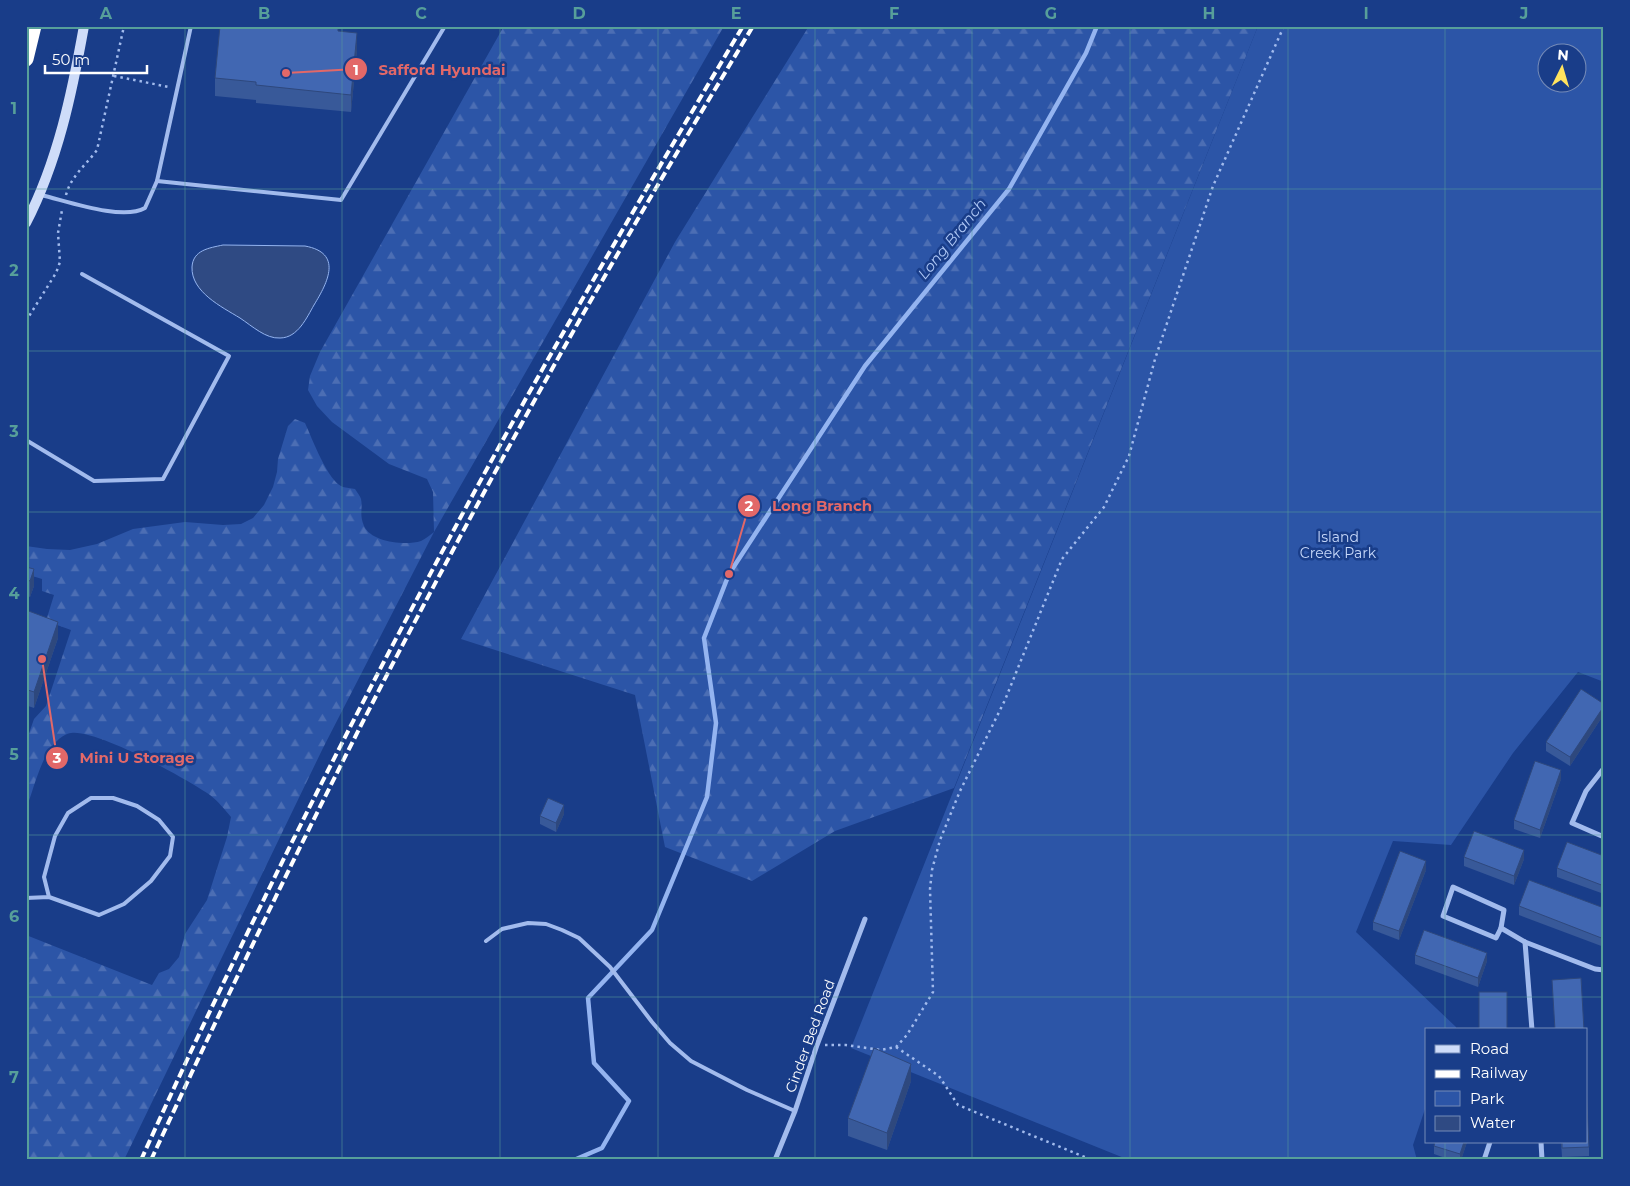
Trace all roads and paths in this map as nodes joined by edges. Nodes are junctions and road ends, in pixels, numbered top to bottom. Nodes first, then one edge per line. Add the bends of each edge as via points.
1 (34, 26) edge
2 (84, 26) edge
3 (124, 26) edge
4 (192, 26) edge
5 (445, 26) edge
6 (1284, 26) edge
7 (26, 59) edge
8 (114, 76) junction
9 (178, 89) junction
10 (158, 181) junction
11 (40, 195) junction
12 (64, 200) junction
13 (26, 223) edge
14 (82, 274) dead end
15 (26, 321) edge
16 (26, 440) edge
17 (1604, 768) edge
18 (1604, 837) edge
19 (49, 897) junction
20 (26, 898) edge
21 (865, 919) dead end
22 (1501, 928) junction
23 (486, 941) dead end
24 (1525, 942) junction
25 (1604, 970) edge
26 (1532, 1028) edge
27 (817, 1045) junction
28 (896, 1047) junction
29 (795, 1110) junction
30 (1489, 1144) edge
31 (1541, 1144) edge
32 (775, 1160) edge
33 (1092, 1160) edge
34 (1484, 1160) edge
35 (1542, 1160) edge

1 - 7 highway
2 - 11 main road via 62,129
3 - 8 path
4 - 9 lane
5 - 10 lane via 341,200
6 - 28 path via 1213,186 1155,359 1128,456 1104,508 1062,559 1005,700 940,840 930,889 933,992
8 - 9 path
8 - 12 path via 97,150 77,172
9 - 10 lane
10 - 12 lane via 146,208 133,212 109,211
11 - 12 lane
11 - 13 main road
12 - 15 path via 58,233 60,262
14 - 16 lane via 229,356 163,479 94,480
17 - 18 street via 1586,791 1572,824
19 - 19 lane via 99,915 124,904 151,881 170,856 173,837 159,820 136,806 113,798 91,798 68,813 55,836 44,877
19 - 20 lane
21 - 27 street, Cinder Bed Road
22 - 22 street via 1504,910 1453,887 1443,916 1496,938
22 - 24 street
23 - 29 lane via 502,929 528,923 546,924 580,938 610,967 670,1043 691,1061
24 - 25 street
24 - 26 street
27 - 28 path via 882,1050
27 - 29 street, Cinder Bed Road
28 - 33 path via 939,1076 958,1105
29 - 32 street, Cinder Bed Road
30 - 34 street
31 - 35 street

